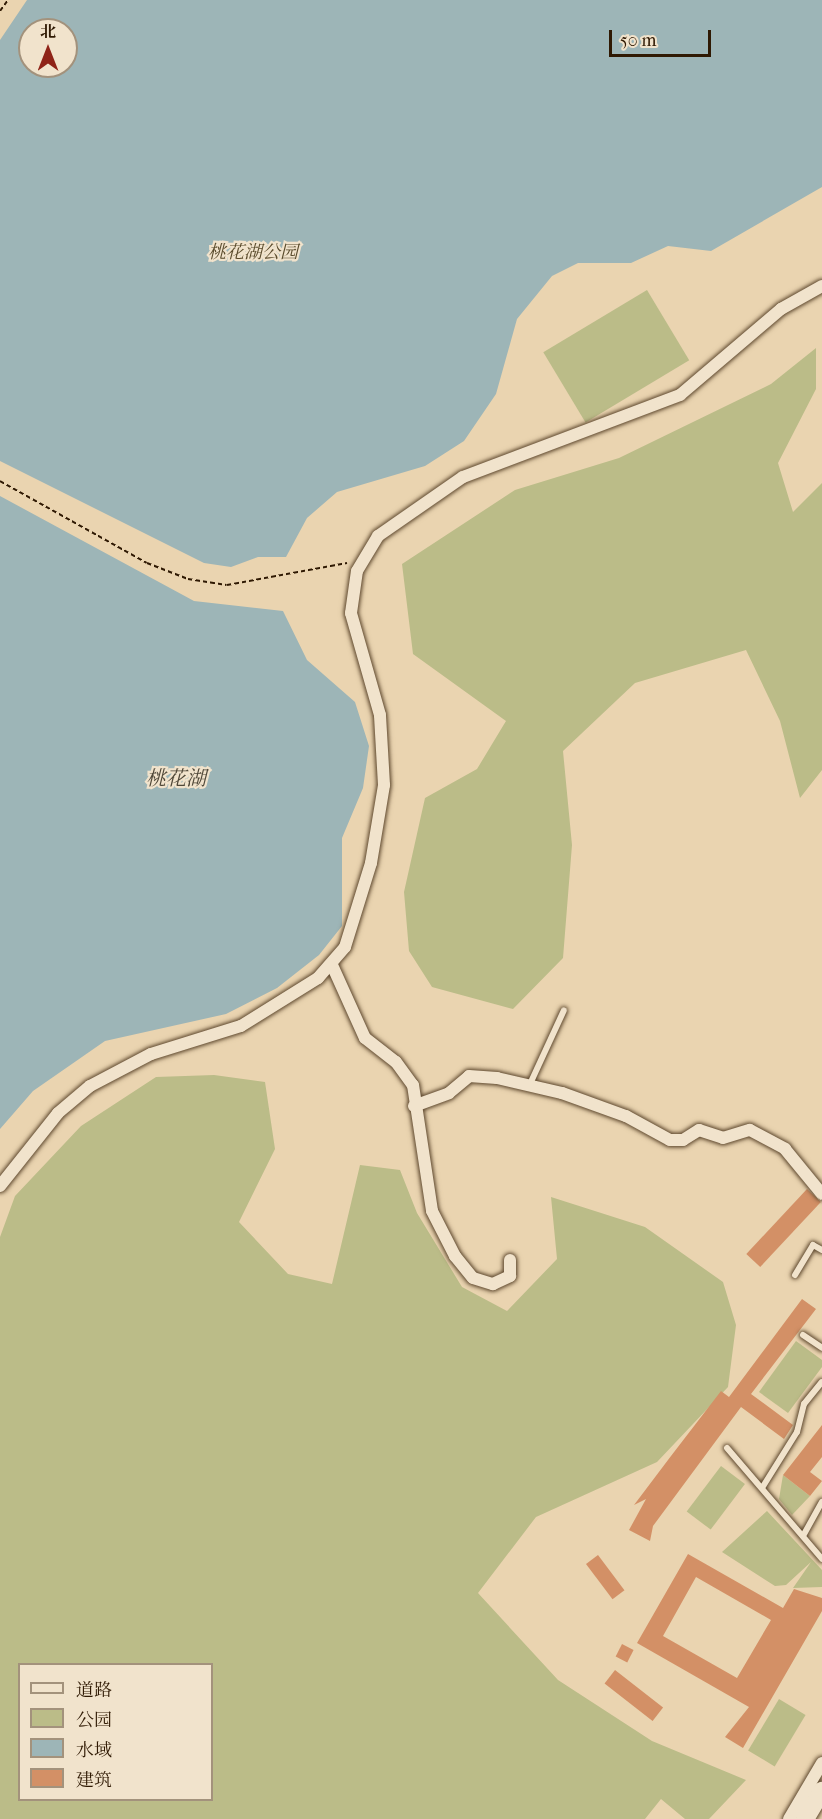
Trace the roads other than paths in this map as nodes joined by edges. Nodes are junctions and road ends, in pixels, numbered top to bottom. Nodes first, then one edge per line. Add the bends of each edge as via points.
1 (822, 286) edge
2 (332, 965) junction
3 (564, 1010) dead end
4 (530, 1084) junction
5 (414, 1106) junction
6 (0, 1186) edge
7 (822, 1194) edge
8 (822, 1250) edge
9 (510, 1260) dead end
10 (795, 1275) dead end
11 (803, 1335) dead end
12 (822, 1348) edge
13 (822, 1382) edge
14 (727, 1448) dead end
15 (762, 1488) junction
16 (822, 1502) edge
17 (803, 1536) junction
18 (822, 1559) edge
19 (822, 1763) edge
20 (822, 1791) edge
21 (789, 1819) edge
22 (805, 1819) edge

1 - 2 street via 781,309 718,368 680,395 463,477 388,526 357,571 351,613 380,715 384,785 372,862 354,926
2 - 5 street via 365,1038 408,1077
2 - 6 street via 241,1026 159,1051 90,1086 58,1113
3 - 4 lane
4 - 5 street via 469,1076 449,1094
4 - 7 street via 626,1116 670,1140 683,1140 699,1130 723,1138 750,1130 785,1149
5 - 9 street via 432,1211 455,1256 473,1278 492,1284 510,1276
8 - 10 lane via 813,1245
11 - 12 lane
13 - 15 lane via 804,1404 797,1432
14 - 15 lane
15 - 17 lane
16 - 17 lane
17 - 18 lane
19 - 21 street
20 - 22 main road

